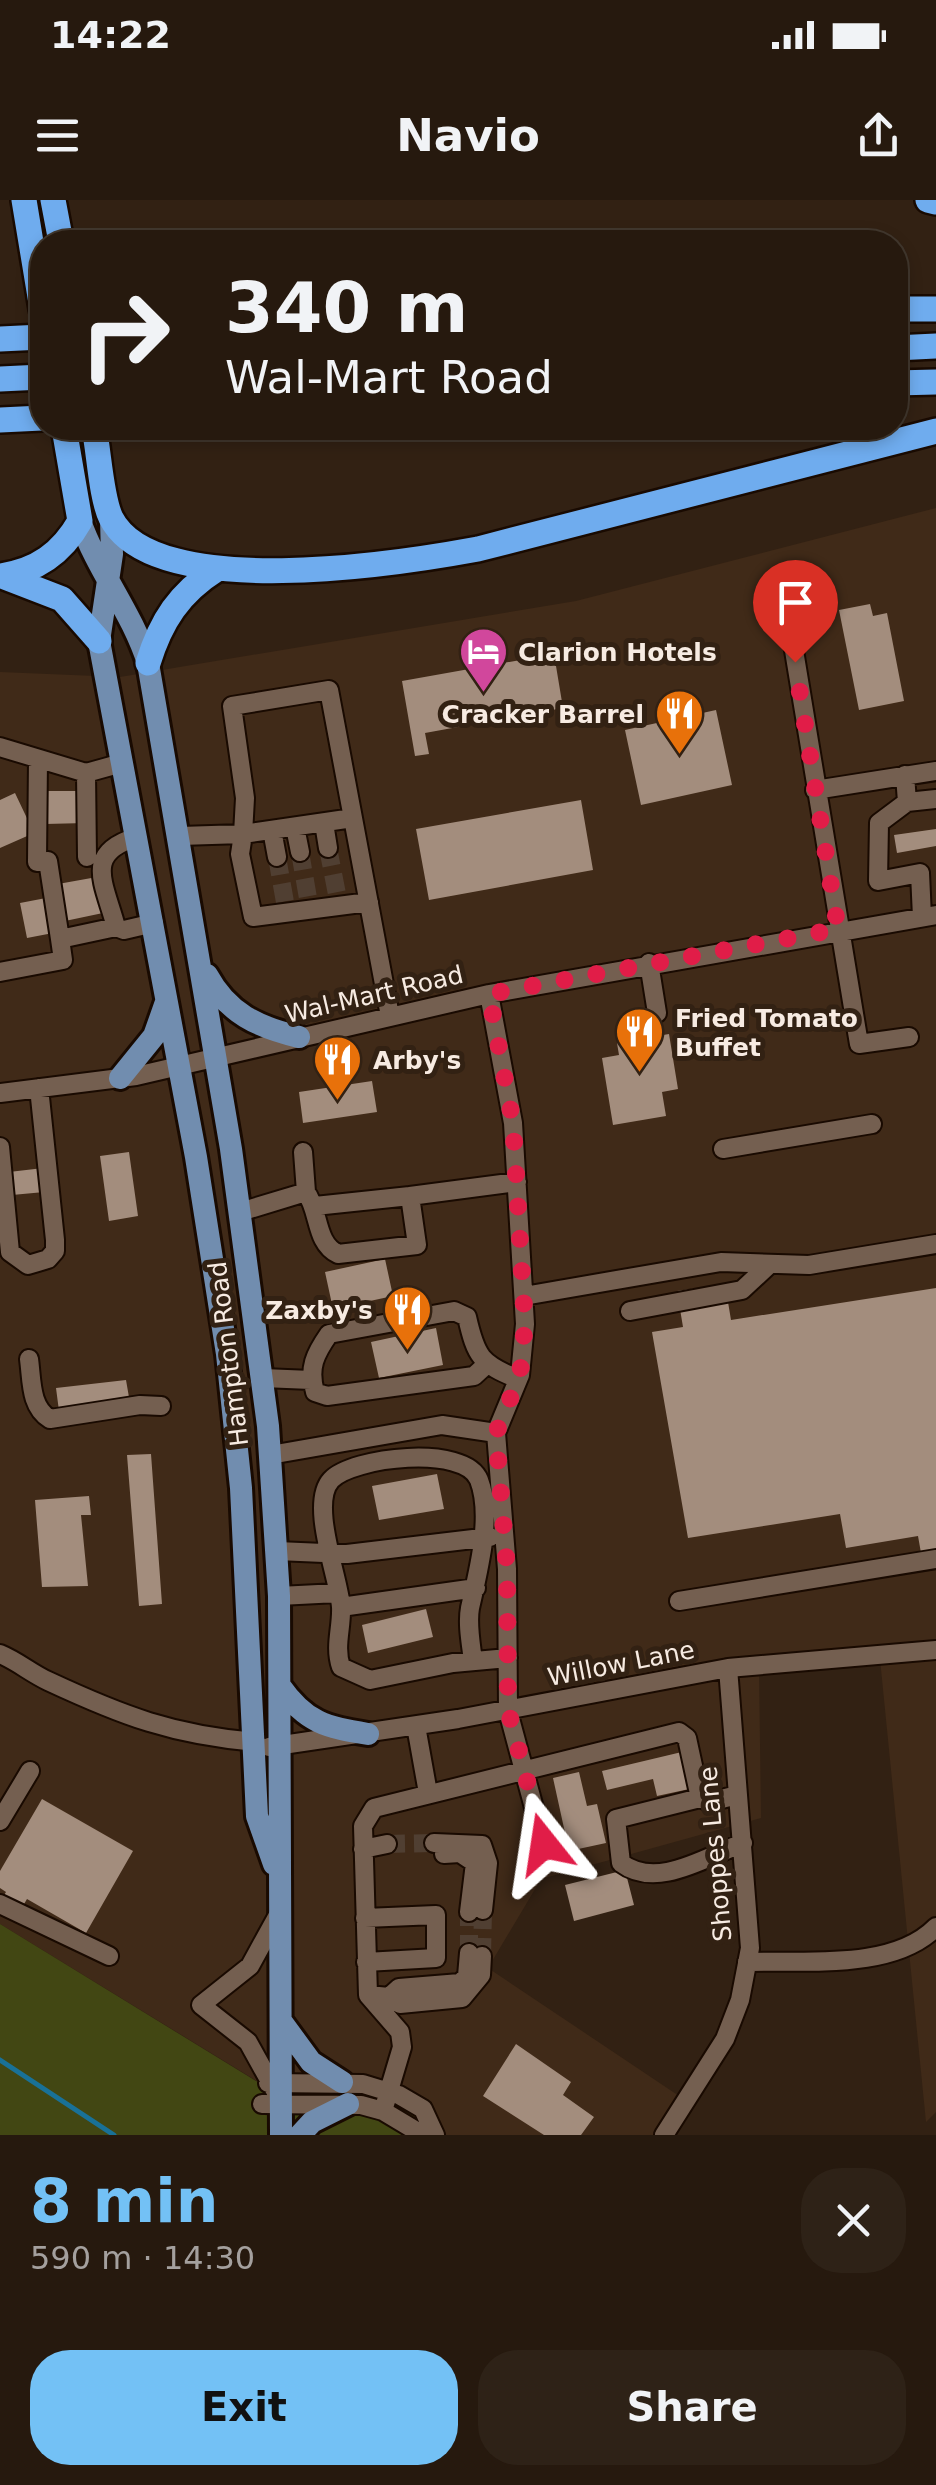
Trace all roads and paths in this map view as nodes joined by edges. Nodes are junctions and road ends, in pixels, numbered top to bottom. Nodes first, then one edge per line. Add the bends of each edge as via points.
1 (24, 200) edge
2 (54, 200) edge
3 (928, 200) edge
4 (936, 202) edge
5 (59, 230) edge
6 (30, 240) edge
7 (936, 308) edge
8 (908, 309) edge
9 (30, 338) edge
10 (0, 339) edge
11 (936, 346) edge
12 (908, 347) edge
13 (30, 378) edge
14 (0, 379) edge
15 (936, 382) edge
16 (908, 383) edge
17 (30, 419) edge
18 (0, 420) edge
19 (936, 432) edge
20 (908, 439) edge
21 (66, 440) edge
22 (96, 440) edge
23 (905, 440) edge
24 (111, 519) junction
25 (80, 521) junction
26 (217, 569) junction
27 (0, 576) edge
28 (108, 583) junction
29 (787, 608) dead end
30 (100, 641) junction
31 (148, 664) junction
32 (0, 746) edge
33 (38, 759) junction
34 (122, 763) junction
35 (936, 770) edge
36 (86, 773) junction
37 (905, 776) junction
38 (815, 790) junction
39 (936, 799) edge
40 (907, 802) junction
41 (353, 818) junction
42 (324, 824) junction
43 (295, 827) junction
44 (272, 830) junction
45 (243, 834) junction
46 (180, 836) junction
47 (137, 837) junction
48 (328, 848) tunnel mouth
49 (300, 852) tunnel mouth
50 (88, 857) dead end
51 (277, 857) tunnel mouth
52 (928, 872) edge
53 (369, 902) junction
54 (929, 916) edge
55 (154, 923) junction
56 (116, 927) junction
57 (838, 929) junction
58 (60, 939) junction
59 (649, 963) junction
60 (202, 967) junction
61 (0, 972) edge
62 (489, 994) junction
63 (167, 999) junction
64 (657, 1013) dead end
65 (390, 1016) junction
66 (300, 1037) junction
67 (909, 1037) dead end
68 (216, 1056) junction
69 (179, 1064) junction
70 (120, 1078) junction
71 (40, 1088) junction
72 (0, 1093) edge
73 (872, 1124) dead end
74 (0, 1147) edge
75 (723, 1149) dead end
76 (303, 1152) dead end
77 (517, 1182) junction
78 (410, 1196) junction
79 (310, 1199) junction
80 (240, 1212) junction
81 (936, 1244) edge
82 (770, 1264) junction
83 (524, 1296) junction
84 (630, 1311) dead end
85 (29, 1359) dead end
86 (486, 1365) junction
87 (263, 1378) junction
88 (518, 1379) junction
89 (311, 1380) junction
90 (161, 1406) dead end
91 (496, 1433) junction
92 (270, 1455) junction
93 (506, 1535) junction
94 (483, 1538) junction
95 (277, 1551) junction
96 (328, 1552) junction
97 (936, 1559) edge
98 (476, 1588) junction
99 (279, 1596) junction
100 (339, 1600) junction
101 (679, 1601) dead end
102 (936, 1650) edge
103 (0, 1654) edge
104 (508, 1658) junction
105 (472, 1661) junction
106 (728, 1668) junction
107 (280, 1686) junction
108 (508, 1710) junction
109 (416, 1726) junction
110 (368, 1734) junction
111 (257, 1745) junction
112 (282, 1746) junction
113 (524, 1769) junction
114 (30, 1771) dead end
115 (428, 1793) junction
116 (738, 1795) junction
117 (700, 1798) junction
118 (0, 1821) edge
119 (743, 1843) junction
120 (544, 1844) dead end
121 (434, 1849) tunnel mouth
122 (280, 1880) junction
123 (0, 1904) edge
124 (280, 1910) junction
125 (476, 1911) tunnel mouth
126 (365, 1918) junction
127 (936, 1928) edge
128 (475, 1954) tunnel mouth
129 (109, 1956) dead end
130 (366, 1962) junction
131 (747, 1962) junction
132 (368, 1995) junction
133 (280, 2021) junction
134 (272, 2091) junction
135 (390, 2091) junction
136 (345, 2093) junction
137 (383, 2112) junction
138 (281, 2135) edge
139 (300, 2135) edge
140 (423, 2135) edge
141 (434, 2135) edge
142 (664, 2135) edge

1 - 6 highway
2 - 5 highway
3 - 4 highway
7 - 8 highway
9 - 10 highway
11 - 12 highway
13 - 14 highway
15 - 16 highway
17 - 18 highway
19 - 20 highway
21 - 25 highway, Hampton Road
22 - 24 highway, Hampton Road
23 - 26 highway via 478,549 343,568
24 - 26 highway via 154,556
24 - 28 main road, Hampton Road
25 - 27 highway via 52,556
25 - 28 main road, Hampton Road
26 - 31 highway via 170,610
27 - 30 highway via 62,599
28 - 30 main road, Hampton Road
28 - 31 main road, Hampton Road via 138,631
29 - 38 street
30 - 34 main road, Hampton Road
31 - 46 main road, Hampton Road
32 - 33 street
33 - 36 street
33 - 58 street via 42,861
34 - 36 street
34 - 47 main road, Hampton Road
35 - 37 street
36 - 50 street
37 - 38 street
37 - 40 street
38 - 57 street
39 - 40 street
40 - 52 street via 879,822 878,881
41 - 42 street
41 - 45 street via 329,690 232,706 245,798
41 - 53 street
42 - 43 street
42 - 48 street
43 - 44 street
43 - 49 street
44 - 45 street
44 - 51 street
45 - 46 street
45 - 53 street via 240,854 253,917 338,900
46 - 60 main road, Hampton Road
47 - 55 main road, Hampton Road
47 - 56 street via 104,854
52 - 54 street
53 - 65 street
54 - 57 street, Wal-Mart Road
55 - 56 street
55 - 63 main road, Hampton Road
56 - 58 street
57 - 59 street, Wal-Mart Road
57 - 67 street via 859,1044
58 - 61 street via 63,960
59 - 62 street, Wal-Mart Road
59 - 64 street
60 - 66 main road via 230,1008
60 - 68 main road, Hampton Road
62 - 65 street, Wal-Mart Road
62 - 77 street
63 - 69 main road, Hampton Road
63 - 70 main road via 154,1036
65 - 66 street, Wal-Mart Road
66 - 68 street, Wal-Mart Road
68 - 69 street, Wal-Mart Road
68 - 80 main road, Hampton Road
69 - 70 street, Wal-Mart Road
69 - 111 main road, Hampton Road via 231,1390
70 - 71 street, Wal-Mart Road
71 - 72 street, Wal-Mart Road
71 - 74 street via 56,1240 55,1251 36,1264 28,1266 10,1252
73 - 75 street
76 - 79 street
77 - 78 street
77 - 83 street
78 - 79 street
78 - 79 street via 417,1245 338,1254 322,1238
79 - 80 street
80 - 87 main road, Hampton Road
81 - 82 street via 809,1265
82 - 83 street via 721,1262
82 - 84 street via 742,1290
83 - 88 street
85 - 90 street via 35,1401 50,1419
86 - 88 street
86 - 89 street via 474,1376 327,1396 315,1392
86 - 89 street via 467,1317 454,1311 329,1334 312,1362
87 - 89 street
87 - 92 main road, Hampton Road
88 - 91 street
91 - 92 street via 442,1424
91 - 93 street
92 - 95 main road, Hampton Road
93 - 94 street
93 - 104 street
94 - 96 street
94 - 96 street via 479,1480 466,1464 446,1456 403,1459 331,1480 324,1495
94 - 98 street
95 - 96 street
95 - 99 main road, Hampton Road
96 - 100 street
97 - 101 street
98 - 100 street
98 - 105 street via 469,1612
99 - 100 street
99 - 107 main road, Hampton Road
100 - 105 street via 336,1652 341,1667 354,1675 370,1680
102 - 106 street, Willow Lane
103 - 111 street, Willow Lane via 142,1723
104 - 105 street
104 - 108 street
106 - 108 street, Willow Lane
106 - 116 street, Shoppes Lane
107 - 110 main road via 322,1726
107 - 112 main road, Hampton Road
108 - 109 street, Willow Lane
108 - 113 street
109 - 110 street, Willow Lane
109 - 115 street
110 - 112 street, Willow Lane
111 - 112 street, Willow Lane
111 - 122 main road, Hampton Road via 258,1816
112 - 122 main road, Hampton Road
113 - 115 street
113 - 117 street via 679,1732 687,1738
113 - 120 street
114 - 118 street
115 - 126 street via 374,1808 363,1826 379,1849
116 - 117 street
116 - 119 street, Shoppes Lane
117 - 119 street via 616,1818 621,1863 653,1877
119 - 131 street, Shoppes Lane
121 - 125 street via 482,1844 488,1863
122 - 124 main road, Hampton Road
123 - 129 street
124 - 133 main road, Hampton Road
124 - 134 street via 250,1966 200,2004 248,2042
126 - 130 street
126 - 130 street via 436,1916 436,1958
127 - 131 street via 873,1956
128 - 132 street via 481,1975 462,1998 400,2004
130 - 132 street
131 - 142 street, Shoppes Lane via 725,2038
132 - 135 street via 400,2032
133 - 134 main road, Hampton Road
133 - 136 main road via 310,2062
134 - 136 street
134 - 138 main road, Hampton Road
135 - 136 street
135 - 137 street
135 - 141 street via 423,2109
136 - 137 street
136 - 139 main road
137 - 140 street

